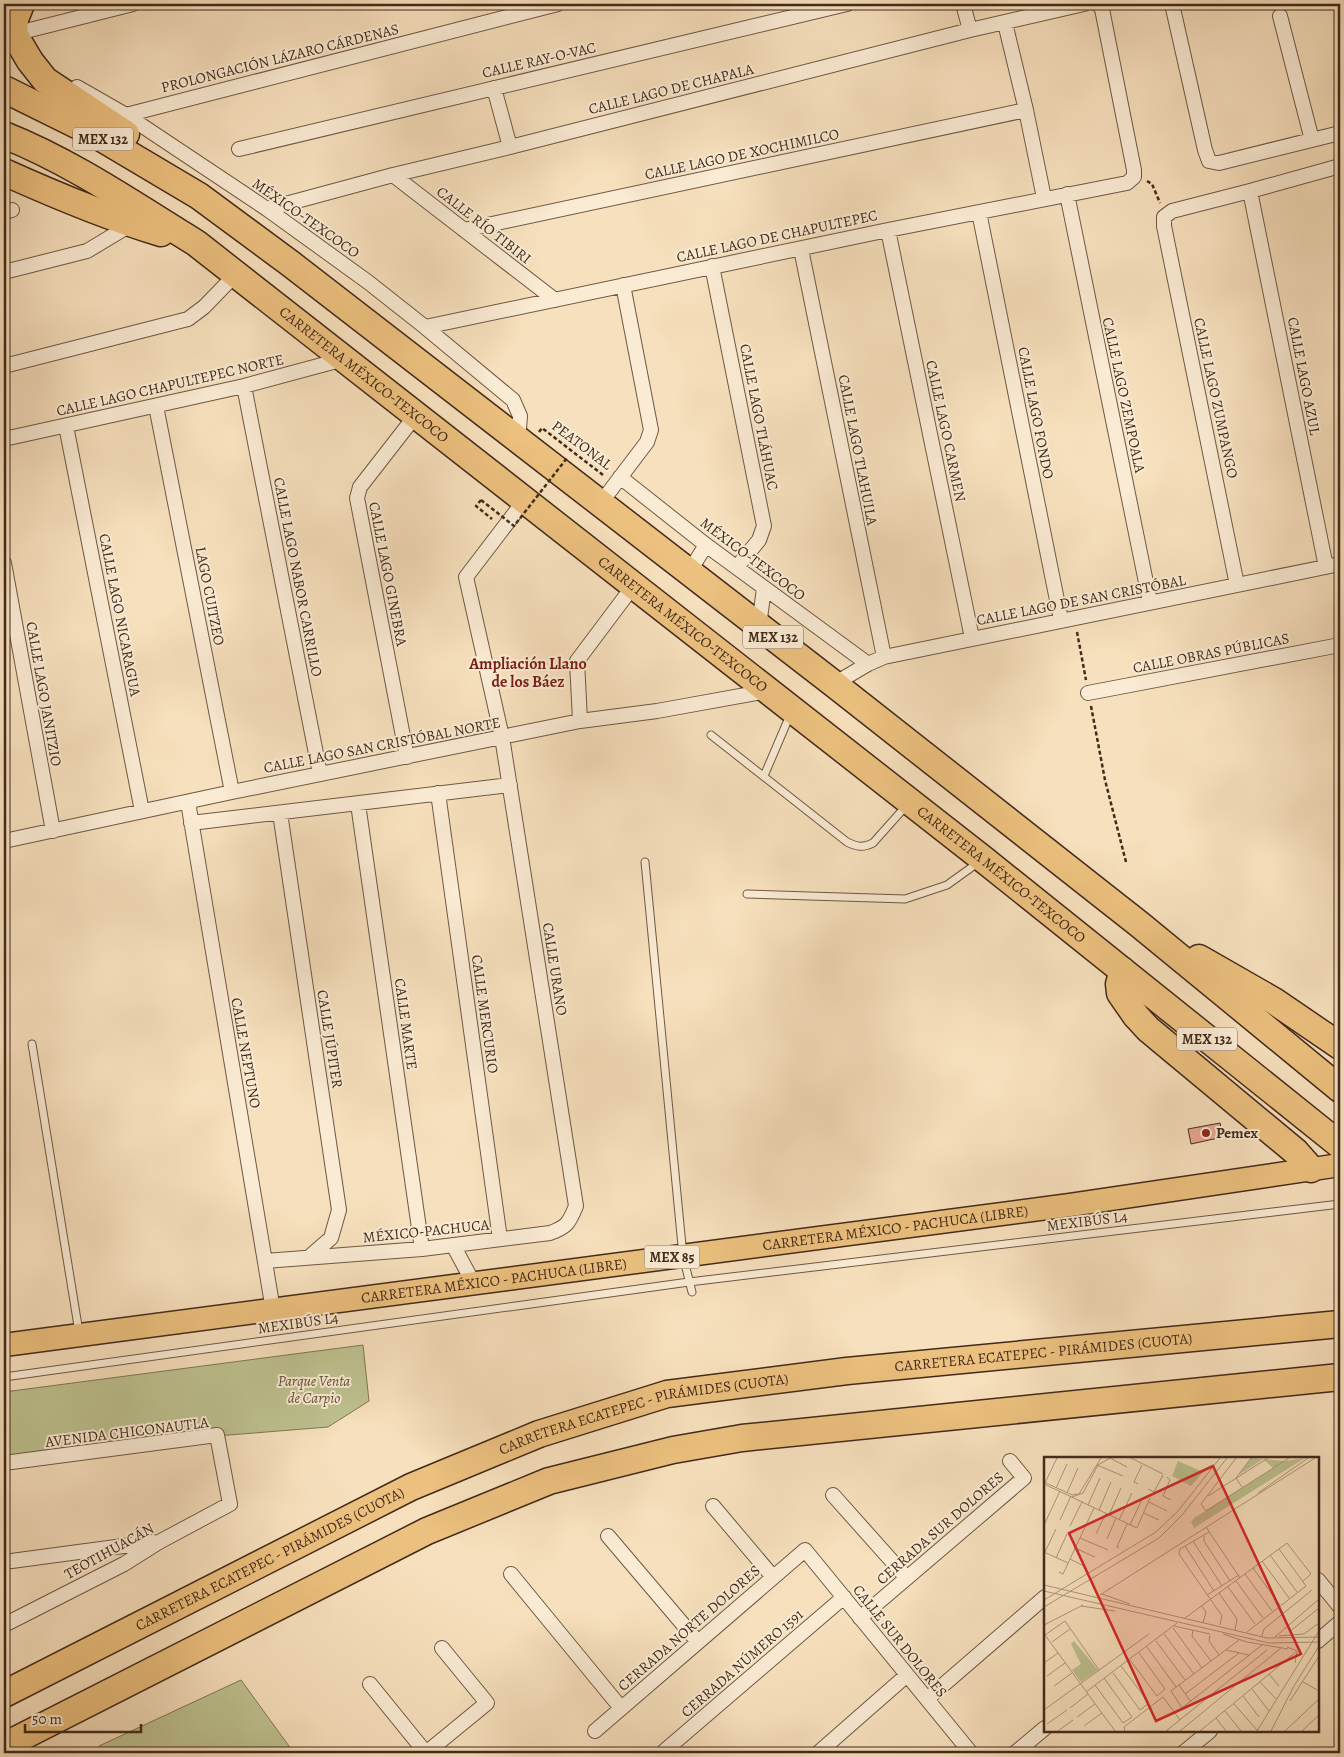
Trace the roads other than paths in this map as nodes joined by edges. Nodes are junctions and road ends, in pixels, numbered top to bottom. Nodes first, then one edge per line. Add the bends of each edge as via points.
1 (21, 4) edge
2 (132, 4) edge
3 (558, 4) edge
4 (847, 4) edge
5 (963, 4) edge
6 (1084, 4) edge
7 (1098, 4) edge
8 (1172, 4) edge
9 (1280, 16) dead end
10 (1005, 23) junction
11 (970, 30) junction
12 (14, 34) junction
13 (30, 61) junction
14 (494, 88) junction
15 (4, 89) edge
16 (1026, 110) junction
17 (126, 115) junction
18 (1340, 133) edge
19 (4, 135) edge
20 (1312, 140) junction
21 (510, 147) junction
22 (239, 149) dead end
23 (1340, 170) edge
24 (4, 172) edge
25 (393, 175) junction
26 (1250, 192) junction
27 (1067, 194) junction
28 (198, 196) junction
29 (1044, 198) junction
30 (266, 209) junction
31 (979, 212) junction
32 (132, 224) junction
33 (464, 230) junction
34 (888, 230) junction
35 (196, 243) junction
36 (801, 248) junction
37 (712, 266) junction
38 (4, 272) edge
39 (236, 274) junction
40 (623, 285) junction
41 (555, 300) junction
42 (425, 327) junction
43 (344, 359) junction
44 (4, 366) edge
45 (244, 386) junction
46 (156, 406) junction
47 (416, 415) junction
48 (66, 426) junction
49 (527, 438) junction
50 (4, 439) edge
51 (612, 488) junction
52 (524, 501) junction
53 (706, 545) junction
54 (4, 563) edge
55 (1340, 564) edge
56 (737, 567) junction
57 (1326, 567) junction
58 (688, 572) junction
59 (634, 585) junction
60 (1237, 585) junction
61 (764, 588) junction
62 (1150, 602) junction
63 (1060, 620) junction
64 (759, 626) junction
65 (972, 638) junction
66 (1340, 645) edge
67 (884, 657) junction
68 (868, 664) junction
69 (834, 684) junction
70 (769, 690) junction
71 (1088, 693) road end
72 (792, 709) junction
73 (580, 721) junction
74 (712, 736) dead end
75 (502, 737) junction
76 (407, 757) junction
77 (320, 774) junction
78 (764, 776) junction
79 (510, 786) junction
80 (232, 792) junction
81 (438, 793) junction
82 (910, 801) junction
83 (188, 802) junction
84 (358, 804) junction
85 (142, 811) junction
86 (280, 813) junction
87 (191, 823) junction
88 (53, 831) junction
89 (4, 841) edge
90 (983, 859) junction
91 (645, 862) dead end
92 (747, 894) dead end
93 (1156, 937) junction
94 (1123, 971) junction
95 (32, 1044) dead end
96 (1340, 1046) edge
97 (1340, 1089) edge
98 (1340, 1145) edge
99 (1340, 1165) edge
100 (1310, 1169) junction
101 (1340, 1204) edge
102 (576, 1206) joint
103 (500, 1239) junction
104 (453, 1245) junction
105 (422, 1249) junction
106 (683, 1256) junction
107 (308, 1258) junction
108 (265, 1261) junction
109 (690, 1282) junction
110 (474, 1284) junction
111 (692, 1292) dead end
112 (273, 1310) junction
113 (1340, 1324) edge
114 (80, 1335) junction
115 (4, 1345) edge
116 (1340, 1376) edge
117 (4, 1377) edge
118 (1010, 1461) dead end
119 (4, 1463) edge
120 (833, 1496) dead end
121 (230, 1504) joint
122 (712, 1506) dead end
123 (608, 1536) dead end
124 (159, 1542) junction
125 (805, 1550) joint
126 (4, 1562) edge
127 (511, 1574) dead end
128 (773, 1577) junction
129 (906, 1578) junction
130 (1319, 1581) edge
131 (844, 1598) junction
132 (1044, 1598) edge
133 (1340, 1607) edge
134 (860, 1618) junction
135 (1340, 1622) edge
136 (4, 1626) edge
137 (1319, 1640) edge
138 (698, 1642) junction
139 (442, 1648) dead end
140 (907, 1675) junction
141 (370, 1684) dead end
142 (4, 1694) edge
143 (927, 1699) junction
144 (621, 1708) junction
145 (1044, 1729) edge
146 (594, 1731) dead end
147 (1209, 1732) edge
148 (4, 1746) edge
149 (426, 1753) edge
150 (662, 1753) edge
151 (818, 1753) edge
152 (971, 1753) edge
153 (1015, 1753) edge
154 (1182, 1753) edge

1 - 12 highway
2 - 12 street
3 - 17 street, PROLONGACIÓN LÁZARO CÁRDENAS
4 - 14 street, CALLE RAY-O-VAC
5 - 11 street
6 - 10 street, CALLE LAGO DE CHAPALA
7 - 27 street, CALLE LAGO DE CHAPULTEPEC via 1102,9 1134,177 1127,183
8 - 20 street via 1209,161 1219,163
9 - 20 street
10 - 11 street, CALLE LAGO DE CHAPALA
10 - 16 street
11 - 21 street, CALLE LAGO DE CHAPALA
12 - 13 highway
13 - 17 street, MÉXICO-TEXCOCO
13 - 28 highway via 44,80 142,145
14 - 21 street
14 - 22 street, CALLE RAY-O-VAC
15 - 28 highway, MEX 132 via 93,133
16 - 29 street
16 - 33 street, CALLE LAGO DE XOCHIMILCO
17 - 30 street, MÉXICO-TEXCOCO
18 - 20 street
19 - 35 highway, CARRETERA MÉXICO-TEXCOCO / MEX 132 via 95,181
21 - 25 street, CALLE LAGO DE CHAPALA
23 - 26 street
24 - 32 highway
25 - 30 street, CALLE LAGO DE CHAPALA
25 - 33 street, CALLE RÍO TIBIRI
26 - 57 street, CALLE LAGO AZUL
26 - 60 street, CALLE LAGO ZUMPANGO via 1172,211 1164,216
27 - 29 street, CALLE LAGO DE CHAPULTEPEC
27 - 62 street, CALLE LAGO ZEMPOALA
28 - 49 highway, MEX 132
29 - 31 street, CALLE LAGO DE CHAPULTEPEC
30 - 42 street, MÉXICO-TEXCOCO
31 - 34 street, CALLE LAGO DE CHAPULTEPEC
31 - 63 street, CALLE LAGO FONDO
32 - 35 highway
32 - 38 street via 87,251
33 - 41 street, CALLE RÍO TIBIRI
34 - 36 street, CALLE LAGO DE CHAPULTEPEC
34 - 65 street, CALLE LAGO CARMEN
35 - 39 highway, CARRETERA MÉXICO-TEXCOCO / MEX 132
36 - 37 street, CALLE LAGO DE CHAPULTEPEC
36 - 67 street, CALLE LAGO TLAHUILA
37 - 40 street, CALLE LAGO DE CHAPULTEPEC
37 - 56 street, CALLE LAGO TLÁHUAC via 764,526 758,540
39 - 43 highway, CARRETERA MÉXICO-TEXCOCO / MEX 132
39 - 44 street via 188,319
40 - 41 street, CALLE LAGO DE CHAPULTEPEC
40 - 51 street via 651,430 647,442
41 - 42 street, CALLE LAGO DE CHAPULTEPEC
42 - 49 street, MÉXICO-TEXCOCO via 513,400
43 - 45 street, CALLE LAGO CHAPULTEPEC NORTE
43 - 47 highway, CARRETERA MÉXICO-TEXCOCO / MEX 132
45 - 46 street, CALLE LAGO CHAPULTEPEC NORTE
45 - 77 street, CALLE LAGO NABOR CARRILLO
46 - 48 street, CALLE LAGO CHAPULTEPEC NORTE
46 - 80 street, LAGO CUITZEO
47 - 52 highway, CARRETERA MÉXICO-TEXCOCO / MEX 132
47 - 76 street, CALLE LAGO GINEBRA via 360,487 357,498
48 - 50 street, CALLE LAGO CHAPULTEPEC NORTE
48 - 85 street, CALLE LAGO NICARAGUA
49 - 51 highway, MEX 132
51 - 53 street, MÉXICO-TEXCOCO
51 - 58 highway, MEX 132
52 - 59 highway, CARRETERA MÉXICO-TEXCOCO / MEX 132
52 - 75 street, CALLE URANO via 466,578
53 - 56 street, MÉXICO-TEXCOCO
53 - 58 street
54 - 88 street, CALLE LAGO JANITZIO
55 - 57 street, CALLE LAGO DE SAN CRISTÓBAL
56 - 61 street, MÉXICO-TEXCOCO
57 - 60 street, CALLE LAGO DE SAN CRISTÓBAL
58 - 64 highway, MEX 132
59 - 70 highway, CARRETERA MÉXICO-TEXCOCO / MEX 132
59 - 73 street via 577,661
60 - 62 street, CALLE LAGO DE SAN CRISTÓBAL
61 - 64 street
61 - 68 street, MÉXICO-TEXCOCO
62 - 63 street, CALLE LAGO DE SAN CRISTÓBAL
63 - 65 street, CALLE LAGO DE SAN CRISTÓBAL
64 - 69 highway, MEX 132
65 - 67 street, CALLE LAGO DE SAN CRISTÓBAL
66 - 71 street, CALLE OBRAS PÚBLICAS
67 - 68 street, CALLE LAGO DE SAN CRISTÓBAL
68 - 69 street, CALLE LAGO DE SAN CRISTÓBAL
69 - 93 highway, MEX 132
70 - 72 highway, CARRETERA MÉXICO-TEXCOCO / MEX 132
70 - 73 street, CALLE LAGO SAN CRISTÓBAL NORTE via 657,711
72 - 78 lane
72 - 82 highway, CARRETERA MÉXICO-TEXCOCO / MEX 132
73 - 75 street, CALLE LAGO SAN CRISTÓBAL NORTE
74 - 78 lane
75 - 76 street, CALLE LAGO SAN CRISTÓBAL NORTE
75 - 79 street, CALLE URANO
76 - 77 street, CALLE LAGO SAN CRISTÓBAL NORTE
77 - 80 street, CALLE LAGO SAN CRISTÓBAL NORTE
78 - 82 lane via 856,846 873,843
79 - 81 street
79 - 102 street, CALLE URANO
80 - 83 street, CALLE LAGO SAN CRISTÓBAL NORTE
81 - 84 street
81 - 103 street, CALLE MERCURIO
82 - 90 highway, CARRETERA MÉXICO-TEXCOCO / MEX 132
83 - 85 street, CALLE LAGO SAN CRISTÓBAL NORTE
83 - 87 street, CALLE NEPTUNO
84 - 86 street
84 - 105 street, CALLE MARTE
85 - 88 street, CALLE LAGO SAN CRISTÓBAL NORTE
86 - 87 street
86 - 107 street, CALLE JÚPITER via 340,1210 331,1238
87 - 108 street, CALLE NEPTUNO
88 - 89 street, CALLE LAGO SAN CRISTÓBAL NORTE
90 - 92 lane via 947,885 905,899
90 - 94 highway, CARRETERA MÉXICO-TEXCOCO / MEX 132
91 - 106 lane
93 - 96 highway via 1234,977
93 - 97 highway, MEX 132
94 - 98 highway, CARRETERA MÉXICO-TEXCOCO / MEX 132
94 - 100 highway via 1120,993 1136,1016 1296,1152
95 - 114 lane
99 - 100 main road, CARRETERA MÉXICO - PACHUCA (LIBRE) / MEX 85
100 - 106 main road, CARRETERA MÉXICO - PACHUCA (LIBRE) / MEX 85
101 - 109 lane, MEXIBÚS L4
102 - 103 street, MÉXICO-PACHUCA via 563,1228 550,1233
103 - 104 street, MÉXICO-PACHUCA
104 - 105 street, MÉXICO-PACHUCA
104 - 110 street
105 - 107 street, MÉXICO-PACHUCA
106 - 109 lane
106 - 110 main road, CARRETERA MÉXICO - PACHUCA (LIBRE) / MEX 85
107 - 108 street, MÉXICO-PACHUCA
108 - 112 street, CALLE NEPTUNO
109 - 111 lane
109 - 117 lane, MEXIBÚS L4
110 - 112 main road, CARRETERA MÉXICO - PACHUCA (LIBRE) / MEX 85
112 - 114 main road, CARRETERA MÉXICO - PACHUCA (LIBRE) / MEX 85
113 - 142 highway, CARRETERA ECATEPEC - PIRÁMIDES (CUOTA) via 847,1371 667,1394 539,1434 411,1487
114 - 115 main road, CARRETERA MÉXICO - PACHUCA (LIBRE) / MEX 85
116 - 148 highway via 742,1438 673,1450 549,1481 427,1531
118 - 129 street, CERRADA SUR DOLORES via 1024,1478
119 - 121 street, AVENIDA CHICONAUTLA via 217,1435
120 - 129 street
121 - 124 street, TEOTIHUACÁN
122 - 128 street
123 - 138 street
124 - 126 street
124 - 136 street, TEOTIHUACÁN via 124,1564
125 - 128 street, CERRADA NORTE DOLORES
125 - 131 street, CALLE SUR DOLORES
127 - 144 street
128 - 138 street, CERRADA NORTE DOLORES
129 - 134 street, CERRADA SUR DOLORES
130 - 133 street
131 - 134 street, CALLE SUR DOLORES
131 - 150 street, CERRADA NÚMERO 1591
132 - 143 street
134 - 140 street, CALLE SUR DOLORES
135 - 137 street
138 - 144 street, CERRADA NORTE DOLORES
139 - 149 street via 487,1703
140 - 143 street, CALLE SUR DOLORES
140 - 151 street
141 - 149 street
143 - 152 street, CALLE SUR DOLORES
144 - 146 street, CERRADA NORTE DOLORES
145 - 153 street
147 - 154 street

